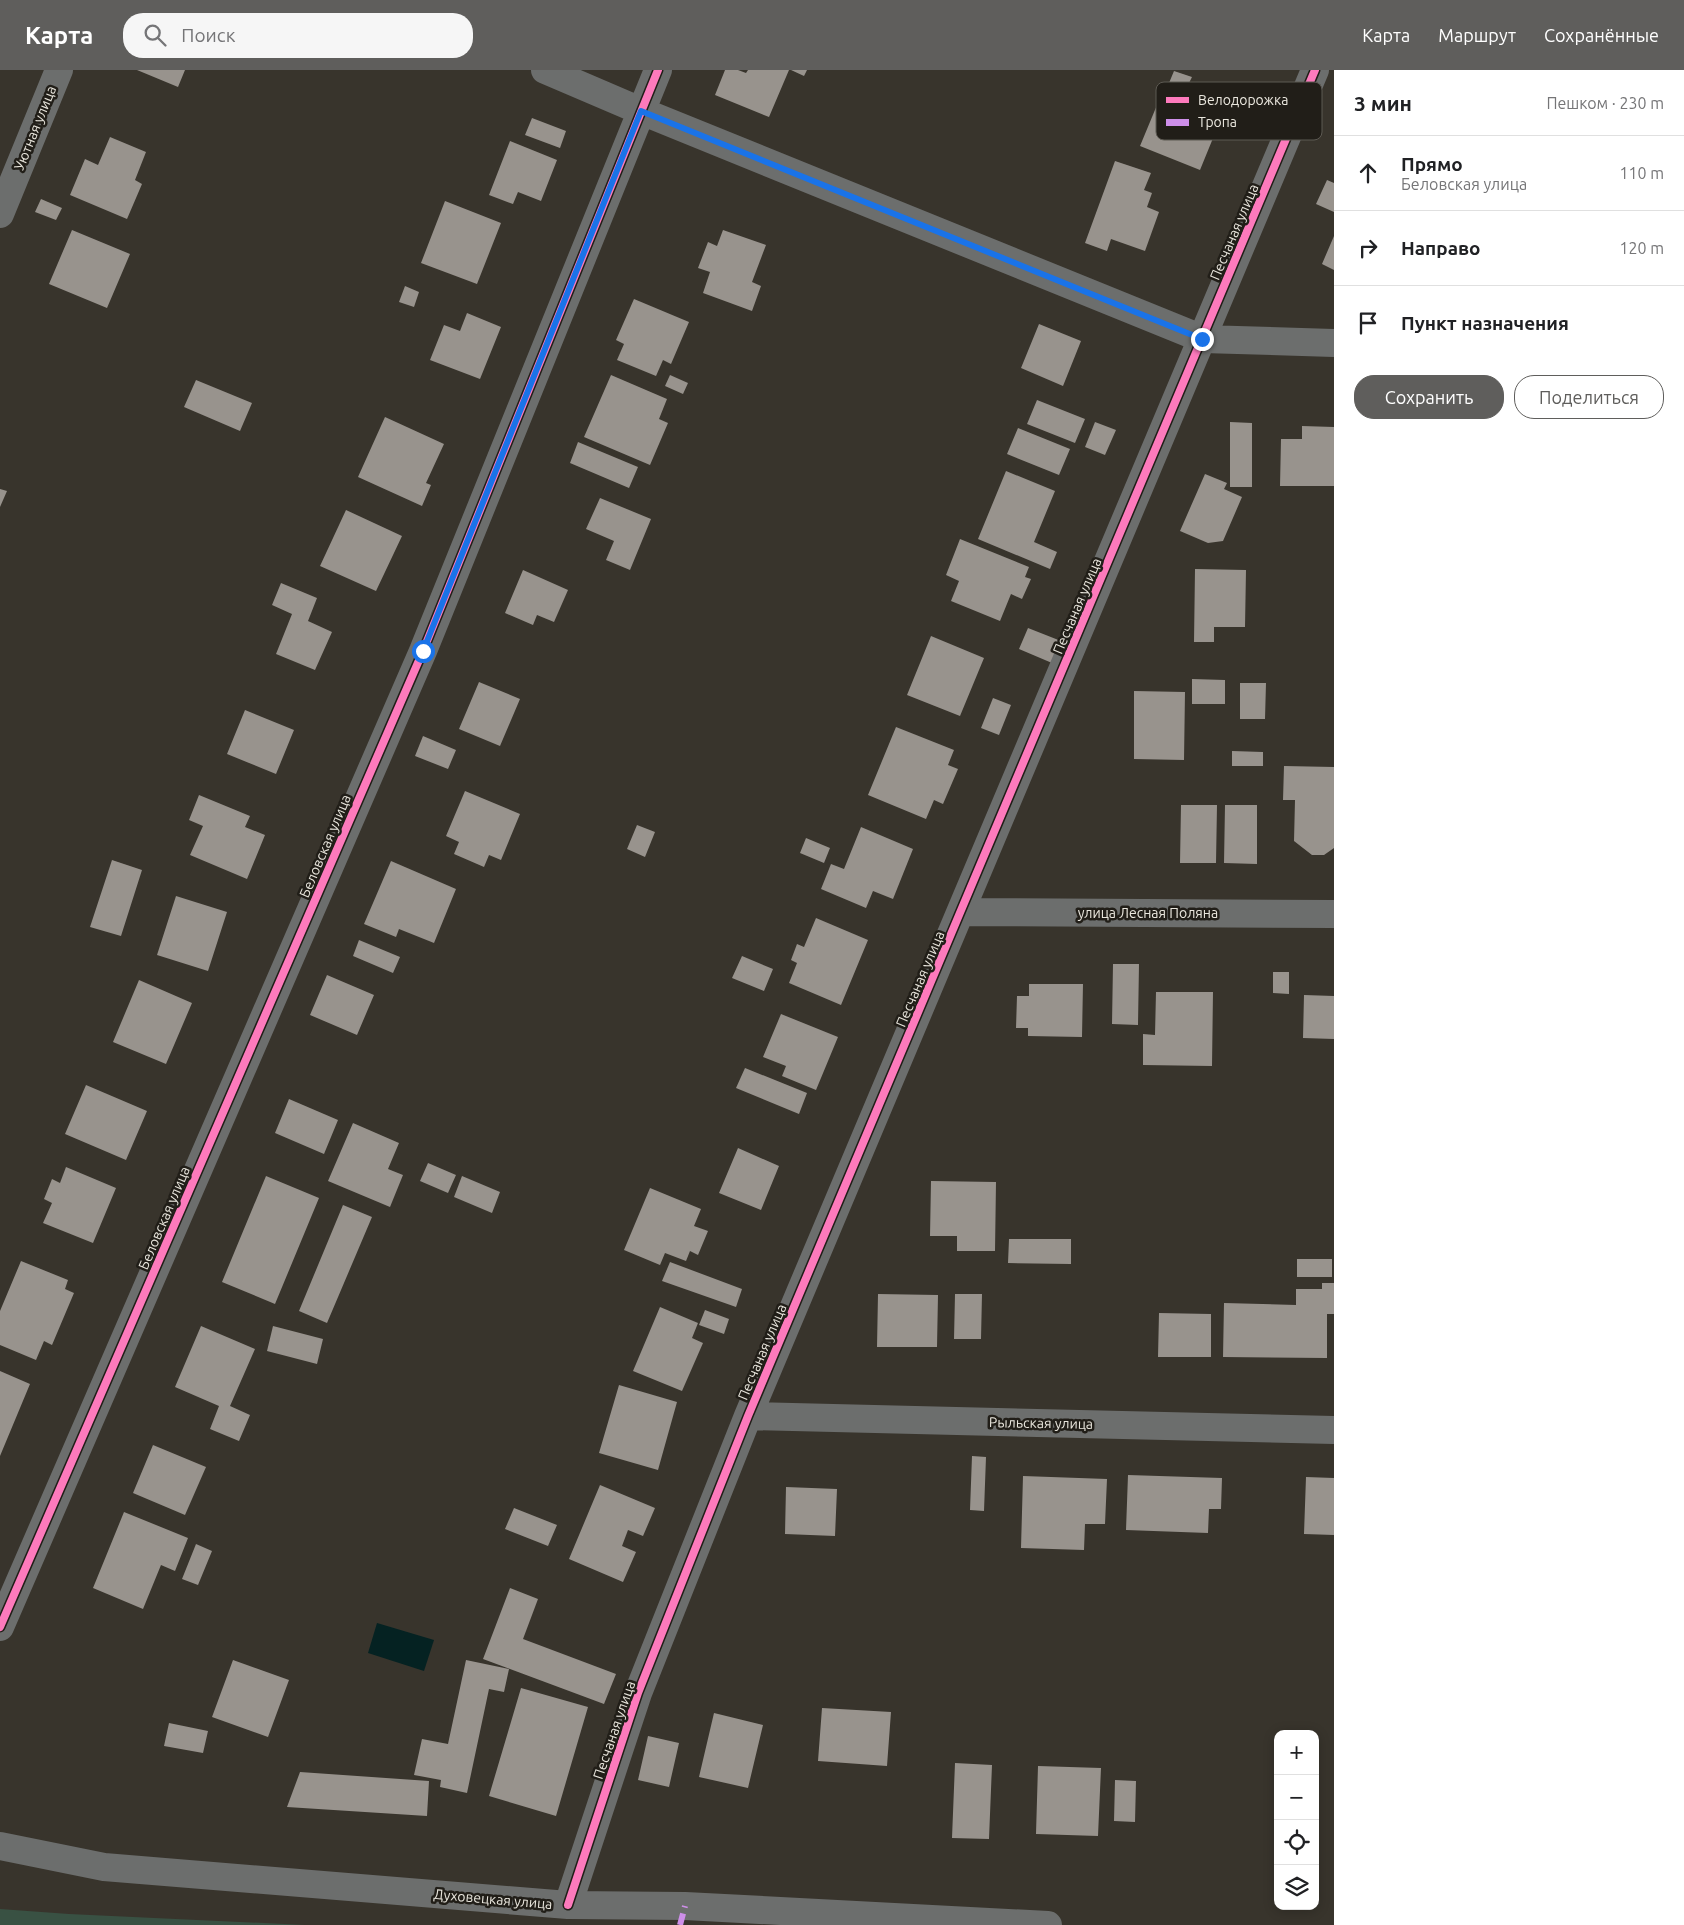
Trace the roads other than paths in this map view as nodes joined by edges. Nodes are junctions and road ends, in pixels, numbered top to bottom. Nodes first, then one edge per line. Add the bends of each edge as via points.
1 (59, 70) edge
2 (545, 70) edge
3 (658, 70) edge
4 (1314, 70) edge
5 (1309, 82) edge
6 (641, 111) junction
7 (1285, 140) edge
8 (0, 214) edge
9 (1202, 339) junction
10 (1334, 343) edge
11 (962, 912) junction
12 (1334, 914) edge
13 (748, 1416) junction
14 (1334, 1430) edge
15 (0, 1627) edge
16 (0, 1846) edge
17 (568, 1905) junction
18 (1048, 1925) edge

1 - 8 street, Уютная улица
2 - 6 street
3 - 6 street, Беловская улица
4 - 5 street, Песчаная улица
6 - 9 street
6 - 15 street, Беловская улица via 423,651
7 - 9 street, Песчаная улица
9 - 10 street
9 - 11 street, Песчаная улица
11 - 12 street, улица Лесная Поляна
11 - 13 street, Песчаная улица
13 - 14 street, Рыльская улица
13 - 17 street, Песчаная улица via 638,1693
16 - 17 street, Духовецкая улица via 104,1867
17 - 18 street, Духовецкая улица via 684,1906

